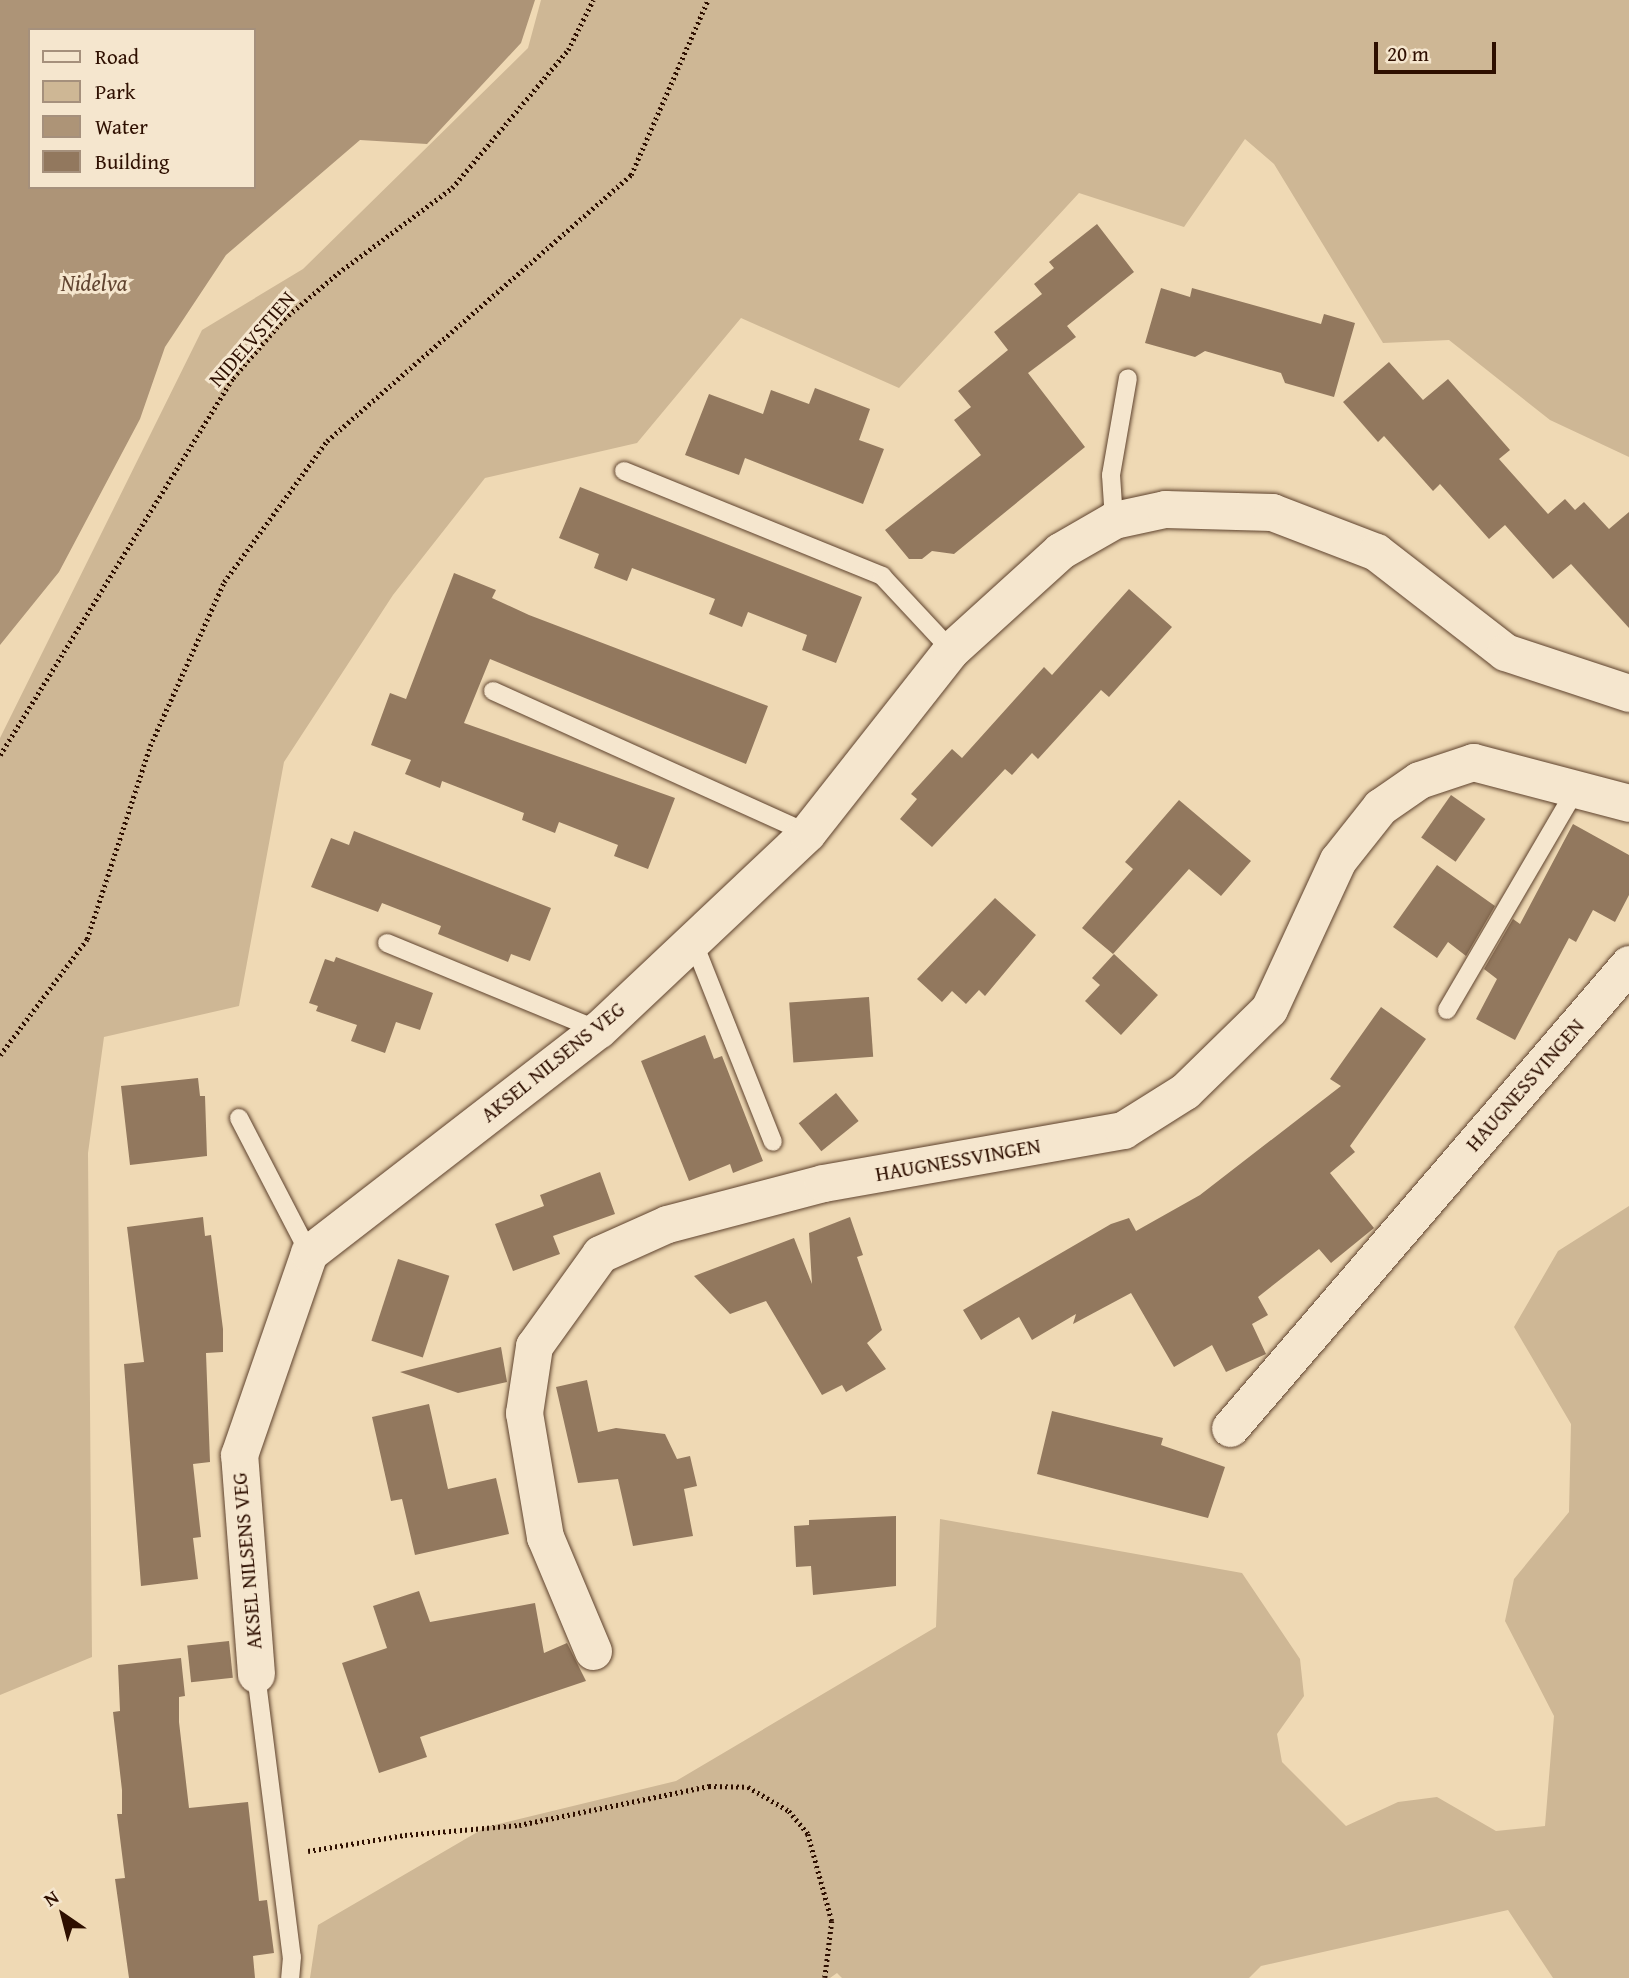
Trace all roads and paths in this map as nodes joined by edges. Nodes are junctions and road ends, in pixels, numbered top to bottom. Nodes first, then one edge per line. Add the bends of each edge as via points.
1 (593, 0) edge
2 (708, 0) edge
3 (1128, 378) dead end
4 (624, 471) dead end
5 (1114, 520) junction
6 (951, 650) junction
7 (493, 691) dead end
8 (1629, 693) edge
9 (0, 755) edge
10 (1576, 789) junction
11 (1629, 803) edge
12 (807, 833) junction
13 (693, 941) junction
14 (387, 943) dead end
15 (1629, 964) edge
16 (1447, 1010) dead end
17 (598, 1030) junction
18 (0, 1055) edge
19 (239, 1118) dead end
20 (773, 1142) dead end
21 (309, 1253) junction
22 (1230, 1428) dead end
23 (593, 1651) dead end
24 (256, 1674) joint
25 (279, 1858) junction
26 (290, 1978) edge
27 (825, 1978) edge

1 - 9 path, NIDELVSTIEN via 568,50 452,188 338,273 284,320 233,378
2 - 18 path via 631,175 327,441 224,582 150,746 87,939
3 - 5 lane via 1111,475
4 - 6 lane via 882,576
5 - 6 street, AKSEL NILSENS VEG via 1059,551
5 - 8 street, AKSEL NILSENS VEG via 1165,509 1272,512 1376,552 1505,652
6 - 12 street, AKSEL NILSENS VEG
7 - 12 lane
10 - 11 street, HAUGNESSVINGEN
10 - 16 lane
10 - 23 street, HAUGNESSVINGEN via 1473,762 1419,780 1380,807 1338,860 1269,1009 1185,1091 1123,1130 823,1184 667,1224 600,1254 534,1346 524,1413 545,1536
12 - 13 street, AKSEL NILSENS VEG
13 - 17 street, AKSEL NILSENS VEG
13 - 20 lane
14 - 17 lane
15 - 22 street, HAUGNESSVINGEN
17 - 21 street, AKSEL NILSENS VEG
19 - 21 lane
21 - 24 street, AKSEL NILSENS VEG via 239,1455
24 - 25 lane
25 - 26 lane via 292,1956
25 - 27 path via 352,1841 519,1825 709,1786 748,1787 789,1811 808,1834 832,1922

